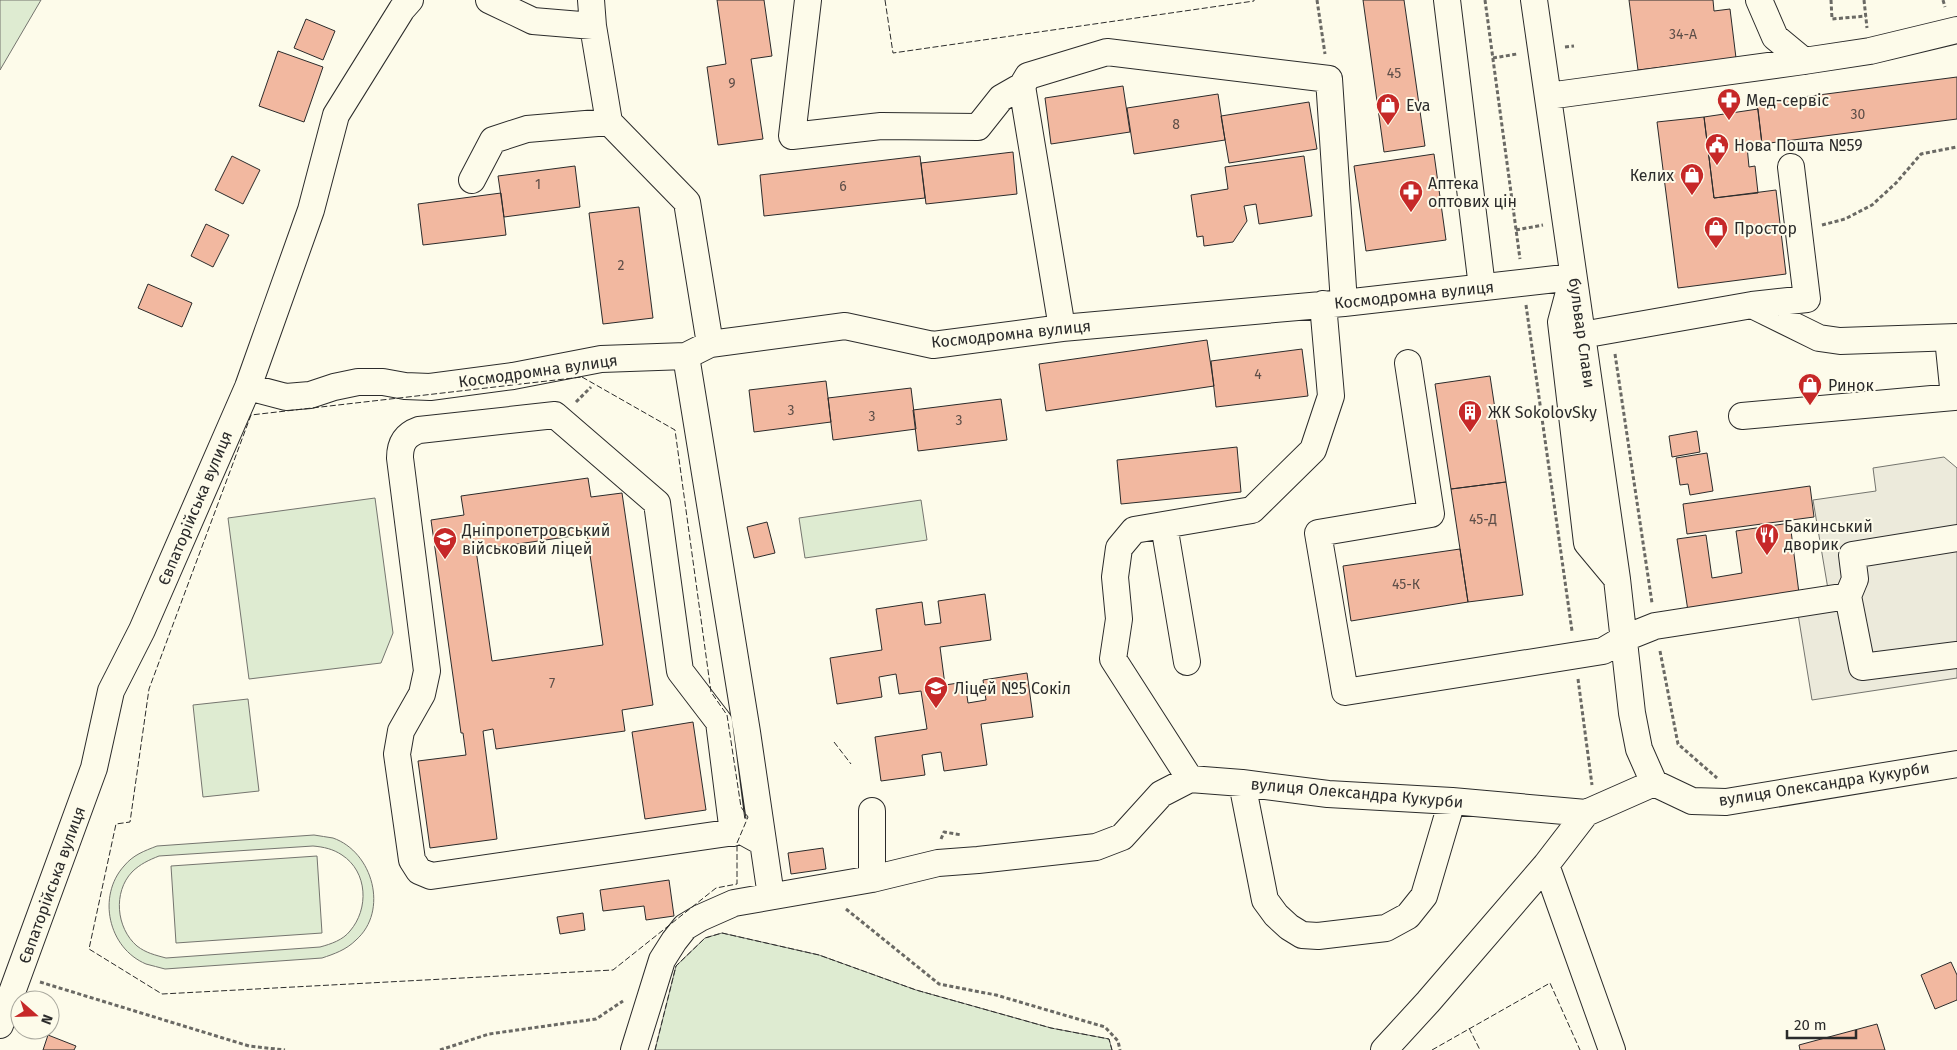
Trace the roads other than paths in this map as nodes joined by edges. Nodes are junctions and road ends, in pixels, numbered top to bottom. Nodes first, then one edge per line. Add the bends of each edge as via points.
1 (410, 0) edge
2 (489, 0) edge
3 (591, 0) edge
4 (808, 0) edge
5 (1447, 0) edge
6 (1534, 0) edge
7 (1759, 0) edge
8 (1951, 20) edge
9 (593, 26) junction
10 (1804, 61) junction
11 (1022, 86) junction
12 (1548, 96) junction
13 (609, 122) junction
14 (1791, 168) dead end
15 (472, 180) dead end
16 (1573, 278) junction
17 (1482, 288) junction
18 (1334, 304) junction
19 (1752, 306) junction
20 (1062, 328) junction
21 (1582, 335) junction
22 (1952, 338) edge
23 (710, 344) junction
24 (686, 356) junction
25 (1408, 363) dead end
26 (248, 387) junction
27 (1742, 416) dead end
28 (1164, 525) junction
29 (1957, 538) edge
30 (1617, 579) junction
31 (1848, 596) junction
32 (1625, 638) junction
33 (1957, 655) edge
34 (1187, 662) dead end
35 (1957, 764) edge
36 (1190, 779) junction
37 (1242, 783) junction
38 (1654, 783) junction
39 (1452, 801) junction
40 (872, 811) dead end
41 (1591, 811) junction
42 (733, 832) junction
43 (762, 842) junction
44 (1546, 865) junction
45 (872, 878) junction
46 (771, 896) junction
47 (0, 1025) edge
48 (634, 1050) edge
49 (1384, 1050) edge
50 (1612, 1050) edge

1 - 26 street, Євпаторійська вулиця via 336,116 311,210
2 - 9 street via 532,21
3 - 9 street
4 - 11 street via 792,136 881,126 978,127 1001,98
5 - 17 street
6 - 12 street, бульвар Слави
7 - 10 street via 1775,37
8 - 10 street via 1870,51
9 - 13 street
10 - 12 street
11 - 18 street via 1028,76 1107,52 1329,79
11 - 20 street
12 - 16 street, бульвар Слави
13 - 15 street via 527,129 492,140
13 - 23 street via 687,202
14 - 19 street via 1807,299
16 - 17 street, Космодромна вулиця
16 - 21 street, бульвар Слави
16 - 30 street via 1561,322 1587,543
17 - 18 street, Космодромна вулиця
18 - 20 street, Космодромна вулиця
18 - 28 street via 1332,396 1313,450 1252,510
19 - 21 street
19 - 22 street via 1819,338 1840,341
20 - 23 street, Космодромна вулиця via 933,345 844,326
21 - 30 street, бульвар Слави
22 - 27 street via 1954,397
23 - 24 street, Космодромна вулиця
24 - 26 street, Космодромна вулиця via 598,371 513,376 430,387 358,382 310,395 286,397
24 - 43 street
25 - 32 street via 1431,514 1318,533 1345,692 1603,651
26 - 47 street, Євпаторійська вулиця via 142,630 111,692 94,768
28 - 34 street
28 - 36 street via 1134,530 1119,548 1115,578 1119,619 1113,660
29 - 31 street via 1852,555 1855,579
30 - 32 street, бульвар Слави
31 - 32 street via 1655,626
31 - 33 street via 1862,667
32 - 38 street, бульвар Слави via 1639,749
35 - 38 street, вулиця Олександра Кукурби via 1726,802 1692,801
36 - 37 street, вулиця Олександра Кукурби
36 - 45 street via 1161,794 1122,838 1096,847 938,863
37 - 39 street, вулиця Олександра Кукурби via 1328,794
37 - 39 street via 1265,900 1289,928 1302,935 1386,928 1408,916 1424,896
38 - 41 street, вулиця Олександра Кукурби
39 - 41 street, вулиця Олександра Кукурби
40 - 45 street
41 - 44 street
42 - 42 street via 431,876 418,872 412,860 397,754 401,731 422,694 427,671 400,458 400,448 410,434 419,430 555,415 657,502 680,671 719,722
42 - 43 street via 742,832
43 - 46 street
44 - 49 street
44 - 50 street
45 - 46 street
46 - 48 street via 734,903 685,927 662,960

